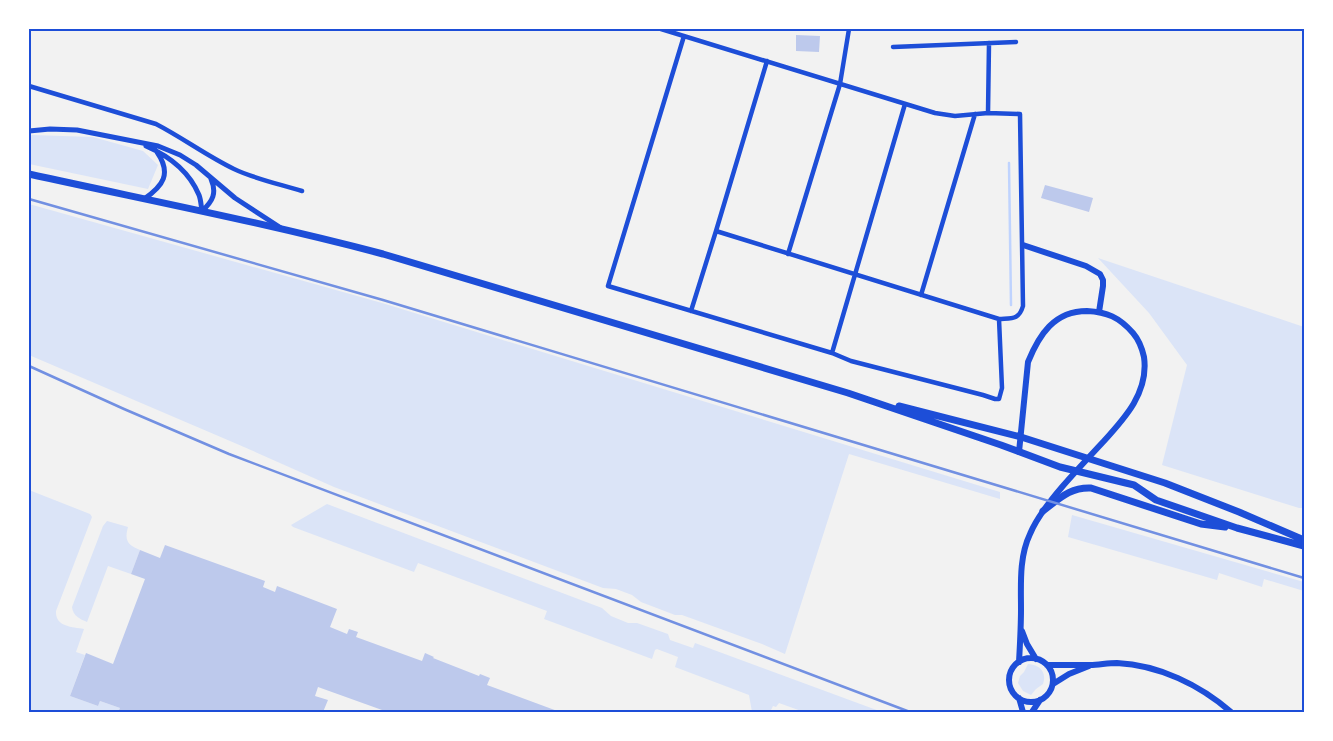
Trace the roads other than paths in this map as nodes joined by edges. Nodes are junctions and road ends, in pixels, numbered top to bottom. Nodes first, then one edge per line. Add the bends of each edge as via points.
1 (661, 29) edge
2 (849, 29) edge
3 (684, 36) junction
4 (1016, 42) dead end
5 (989, 43) junction
6 (893, 47) dead end
7 (767, 61) junction
8 (840, 84) junction
9 (29, 86) edge
10 (905, 104) junction
11 (988, 113) junction
12 (976, 114) junction
13 (29, 132) edge
14 (134, 141) junction
15 (155, 150) junction
16 (29, 174) edge
17 (210, 177) junction
18 (302, 191) dead end
19 (144, 199) junction
20 (202, 211) junction
21 (283, 229) junction
22 (716, 232) junction
23 (1023, 246) junction
24 (788, 254) junction
25 (855, 274) junction
26 (921, 295) junction
27 (691, 311) junction
28 (1099, 312) junction
29 (999, 319) junction
30 (832, 353) junction
31 (848, 393) junction
32 (1021, 437) junction
33 (1019, 452) junction
34 (1043, 511) junction
35 (1237, 528) junction
36 (1304, 540) edge
37 (1304, 546) edge
38 (1021, 626) junction
39 (1036, 659) junction
40 (1019, 662) junction
41 (1047, 665) junction
42 (1092, 665) junction
43 (1053, 684) junction
44 (1019, 698) junction
45 (1040, 700) junction
46 (1023, 712) edge
47 (1032, 712) edge
48 (1231, 712) edge

1 - 3 street
2 - 8 street
3 - 7 street
3 - 27 street via 608,286
4 - 5 street
5 - 6 street
5 - 11 street
7 - 8 street
7 - 22 street
8 - 10 street
8 - 24 street
9 - 18 street via 156,124 233,169
10 - 12 street via 955,116
10 - 25 street
11 - 12 street
11 - 23 street via 1020,114
12 - 26 street
13 - 14 street via 77,130
14 - 15 street
14 - 17 street via 180,155
15 - 19 street via 162,159 165,175 162,183
15 - 20 street via 187,174 199,196
16 - 19 main road
17 - 20 street via 214,197
17 - 21 street via 235,198
19 - 20 main road
20 - 21 main road
21 - 31 main road via 383,254
22 - 24 street
22 - 27 street
23 - 28 main road via 1086,266 1100,274 1103,286
23 - 29 street via 1021,313 1016,317
24 - 25 street
25 - 26 street
25 - 30 street
26 - 29 street
27 - 30 street
28 - 32 main road via 1084,311 1061,317 1038,339 1028,362
28 - 34 main road via 1119,320 1136,336 1145,365 1141,389 1120,424
29 - 30 street via 1002,388 999,399 851,361
31 - 32 main road
31 - 33 main road
32 - 33 main road
32 - 36 main road via 1165,483
33 - 35 main road via 1060,467 1134,485 1156,500
34 - 35 main road via 1078,488 1091,488 1201,524
34 - 38 main road via 1029,536 1022,560
35 - 37 main road
38 - 39 main road
38 - 40 main road
39 - 40 main road
39 - 41 main road
40 - 44 main road via 1012,670 1010,681
41 - 42 main road
41 - 43 main road
42 - 43 main road
42 - 48 main road via 1117,663 1174,676 1201,689
43 - 45 main road
44 - 45 main road via 1033,702
44 - 46 main road
45 - 47 main road

